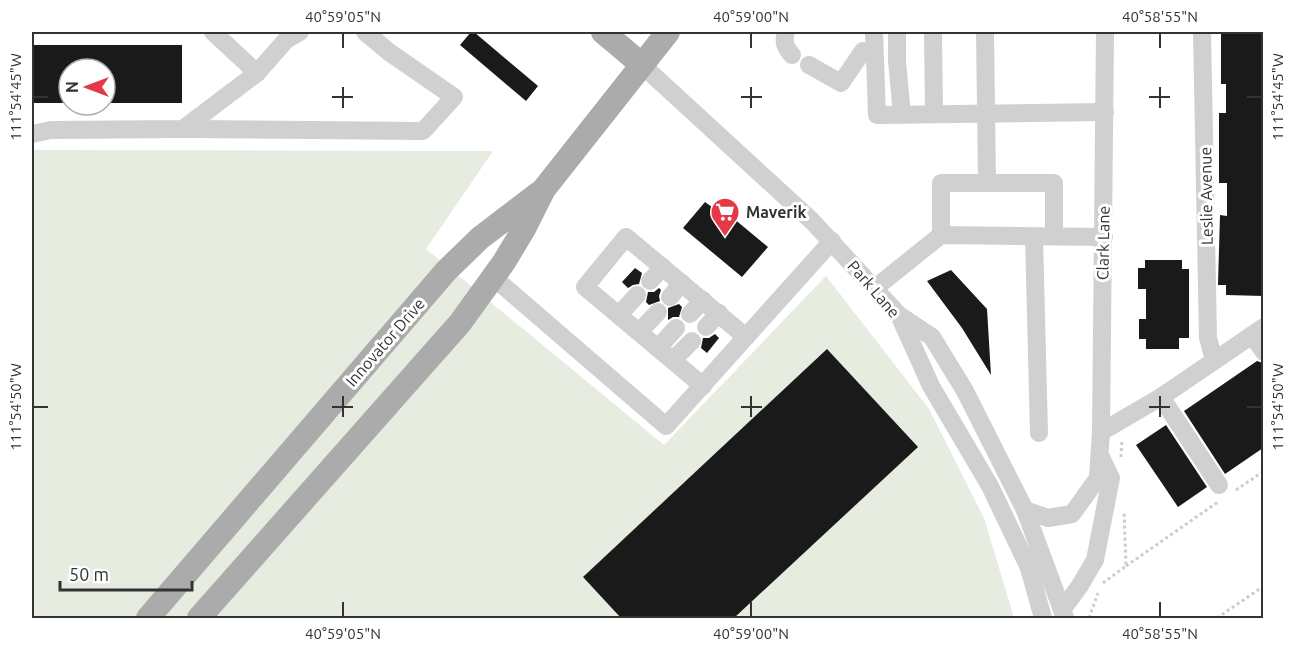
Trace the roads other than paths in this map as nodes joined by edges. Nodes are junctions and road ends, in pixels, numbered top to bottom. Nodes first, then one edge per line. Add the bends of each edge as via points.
1 (213, 32) edge
2 (300, 32) edge
3 (365, 32) edge
4 (603, 32) edge
5 (668, 32) edge
6 (786, 32) edge
7 (874, 32) edge
8 (897, 32) edge
9 (933, 32) edge
10 (985, 32) edge
11 (1105, 32) edge
12 (1202, 32) edge
13 (873, 51) junction
14 (792, 55) dead end
15 (641, 64) junction
16 (809, 65) dead end
17 (257, 73) junction
18 (1105, 112) junction
19 (987, 113) junction
20 (933, 114) junction
21 (902, 115) junction
22 (183, 129) junction
23 (32, 134) edge
24 (987, 183) junction
25 (544, 189) junction
26 (940, 235) junction
27 (1054, 236) junction
28 (1034, 237) junction
29 (1104, 237) junction
30 (832, 241) junction
31 (663, 267) junction
32 (493, 277) junction
33 (650, 281) dead end
34 (875, 288) junction
35 (637, 295) dead end
36 (703, 300) junction
37 (658, 312) dead end
38 (718, 313) junction
39 (690, 314) dead end
40 (619, 315) junction
41 (899, 315) junction
42 (706, 327) dead end
43 (676, 328) dead end
44 (1258, 331) edge
45 (639, 332) junction
46 (746, 337) junction
47 (692, 341) dead end
48 (658, 348) junction
49 (1263, 352) edge
50 (673, 360) junction
51 (1214, 360) junction
52 (703, 386) junction
53 (1161, 397) junction
54 (1101, 432) junction
55 (1039, 433) dead end
56 (1100, 455) junction
57 (1225, 492) road end
58 (1025, 510) junction
59 (1063, 614) edge
60 (148, 618) edge
61 (199, 618) edge
62 (1043, 618) edge

1 - 17 street
2 - 17 street via 286,40
3 - 22 street via 454,97 423,131
4 - 15 main road, Park Lane
5 - 15 main road, Innovator Drive
6 - 14 street via 785,48
7 - 13 street
8 - 21 street
9 - 20 street
10 - 19 street
11 - 18 street, Clark Lane
12 - 51 street, Leslie Avenue via 1208,338
13 - 16 street via 863,51 841,83
13 - 21 street via 877,115
15 - 25 main road, Innovator Drive
15 - 30 street, Park Lane
17 - 22 street
18 - 19 street
18 - 29 street, Clark Lane
19 - 20 street
19 - 24 street
20 - 21 street
22 - 23 street via 51,130
24 - 26 street via 940,183
24 - 27 street via 1054,183
25 - 32 main road, Innovator Drive
25 - 60 main road, Innovator Drive via 480,238 446,271
26 - 28 street
26 - 34 street
27 - 28 street
27 - 29 street
28 - 55 street
29 - 54 street, Clark Lane
30 - 34 street, Park Lane
30 - 46 street
31 - 33 street
31 - 36 street via 676,290
31 - 40 street via 626,237 585,287
32 - 52 street via 666,426
32 - 61 main road, Innovator Drive via 438,349
34 - 41 street, Park Lane
35 - 40 street
36 - 38 street
36 - 39 street
37 - 45 street
38 - 42 street
38 - 46 street
40 - 45 street
41 - 58 street via 932,337 965,391
41 - 62 street, Park Lane via 931,386 990,486 1029,568
43 - 48 street
44 - 49 street
44 - 51 street
45 - 48 street
46 - 52 street
47 - 50 street
48 - 50 street
50 - 52 street
51 - 53 street
53 - 54 street
53 - 57 street
54 - 56 street, Clark Lane
56 - 58 street, Clark Lane via 1098,478 1072,514 1048,518
56 - 59 street, Clark Lane via 1111,478 1095,560
58 - 59 street

